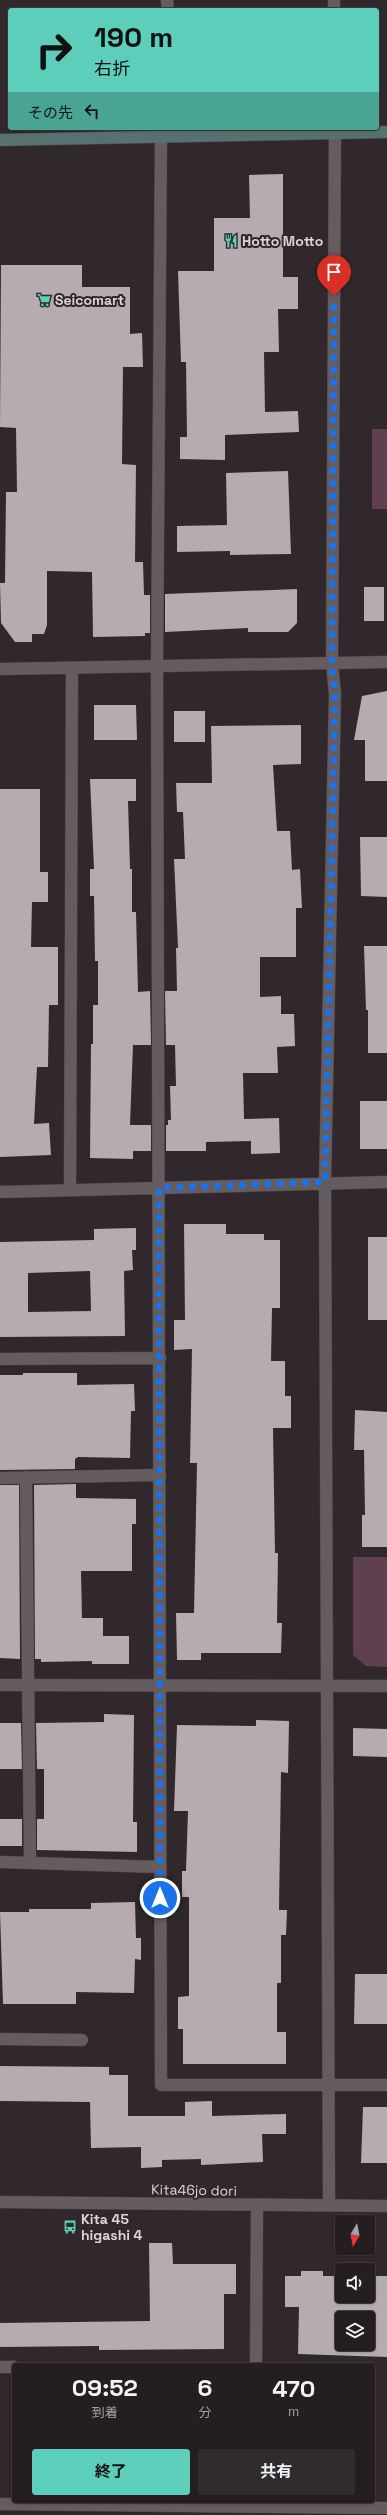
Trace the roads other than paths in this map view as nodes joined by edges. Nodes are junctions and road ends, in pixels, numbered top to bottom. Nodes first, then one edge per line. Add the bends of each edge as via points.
1 (335, 130) edge
2 (387, 132) edge
3 (166, 134) edge
4 (0, 140) edge
5 (387, 662) edge
6 (332, 663) junction
7 (157, 666) junction
8 (72, 668) junction
9 (0, 669) edge
10 (325, 1182) junction
11 (387, 1182) edge
12 (159, 1188) junction
13 (70, 1190) junction
14 (0, 1192) edge
15 (160, 1358) junction
16 (0, 1359) edge
17 (160, 1475) junction
18 (26, 1477) junction
19 (0, 1478) edge
20 (0, 1685) edge
21 (29, 1685) junction
22 (325, 1686) junction
23 (387, 1686) edge
24 (159, 1687) junction
25 (0, 1862) edge
26 (30, 1862) junction
27 (159, 1867) junction
28 (0, 2039) edge
29 (82, 2040) dead end
30 (327, 2086) junction
31 (387, 2086) edge
32 (0, 2202) edge
33 (329, 2205) junction
34 (257, 2206) junction
35 (387, 2206) edge
36 (256, 2363) edge
37 (0, 2367) edge
38 (12, 2368) edge
39 (0, 2504) edge
40 (256, 2508) edge
41 (387, 2508) edge

1 - 2 main road
1 - 3 main road
1 - 6 street
3 - 4 main road
3 - 7 street
5 - 6 street
6 - 7 street
6 - 10 street via 335,702
7 - 8 street
7 - 12 street
8 - 9 street
8 - 13 street
10 - 11 street
10 - 12 street
10 - 22 street
12 - 13 street
12 - 15 street
13 - 14 street
15 - 16 street
15 - 17 street
17 - 18 street
17 - 24 street
18 - 19 street
18 - 21 street
20 - 21 street
21 - 24 street
21 - 26 street
22 - 23 street
22 - 24 street
22 - 30 street
24 - 27 street
25 - 26 street
26 - 27 street
27 - 30 street via 161,2085
28 - 29 street
30 - 31 street
30 - 33 street
32 - 34 street, Kita46jo dori
33 - 34 street, Kita46jo dori
33 - 35 street, Kita46jo dori
34 - 36 street
37 - 38 street
39 - 40 street
40 - 41 street

